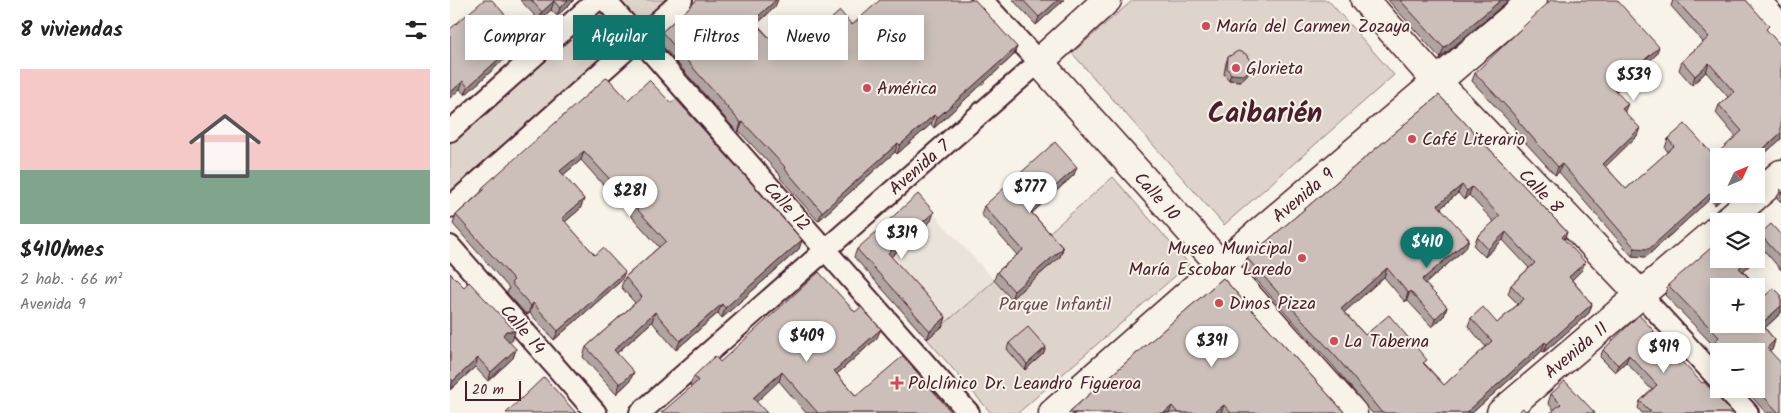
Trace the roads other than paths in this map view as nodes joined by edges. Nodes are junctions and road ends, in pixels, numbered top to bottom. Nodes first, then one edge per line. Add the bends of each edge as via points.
1 (597, 0) edge
2 (605, 0) edge
3 (682, 0) edge
4 (982, 0) edge
5 (1107, 0) edge
6 (1365, 0) edge
7 (1533, 0) edge
8 (1755, 0) edge
9 (618, 15) edge
10 (665, 15) edge
11 (1781, 29) edge
12 (614, 60) edge
13 (658, 60) edge
14 (1039, 62) junction
15 (1437, 82) junction
16 (450, 131) edge
17 (1781, 174) edge
18 (450, 207) edge
19 (1735, 213) edge
20 (1710, 236) edge
21 (450, 246) edge
22 (826, 250) junction
23 (1220, 266) junction
24 (1641, 295) junction
25 (1710, 370) edge
26 (1734, 398) edge
27 (596, 413) edge
28 (640, 413) edge
29 (969, 413) edge
30 (1053, 413) edge
31 (1353, 413) edge
32 (1500, 413) edge
33 (1748, 413) edge

1 - 16 street
2 - 9 street, Calle 12
3 - 10 street
4 - 14 street, Calle 10
5 - 14 main road, Avenida 7
6 - 15 main road, Calle 8
7 - 15 main road, Avenida 9
8 - 11 main road
12 - 18 street
13 - 22 street, Calle 12
14 - 22 street, Avenida 7
14 - 23 main road, Calle 10
15 - 23 main road, Avenida 9
15 - 24 main road, Calle 8
17 - 19 main road
20 - 24 main road, Avenida 11
21 - 27 street, Calle 14
22 - 28 street, Avenida 7
22 - 29 street, Calle 12
23 - 30 main road, Avenida 9
23 - 31 main road, Calle 10
24 - 25 street, Calle 8
24 - 32 main road, Avenida 11
26 - 33 street

